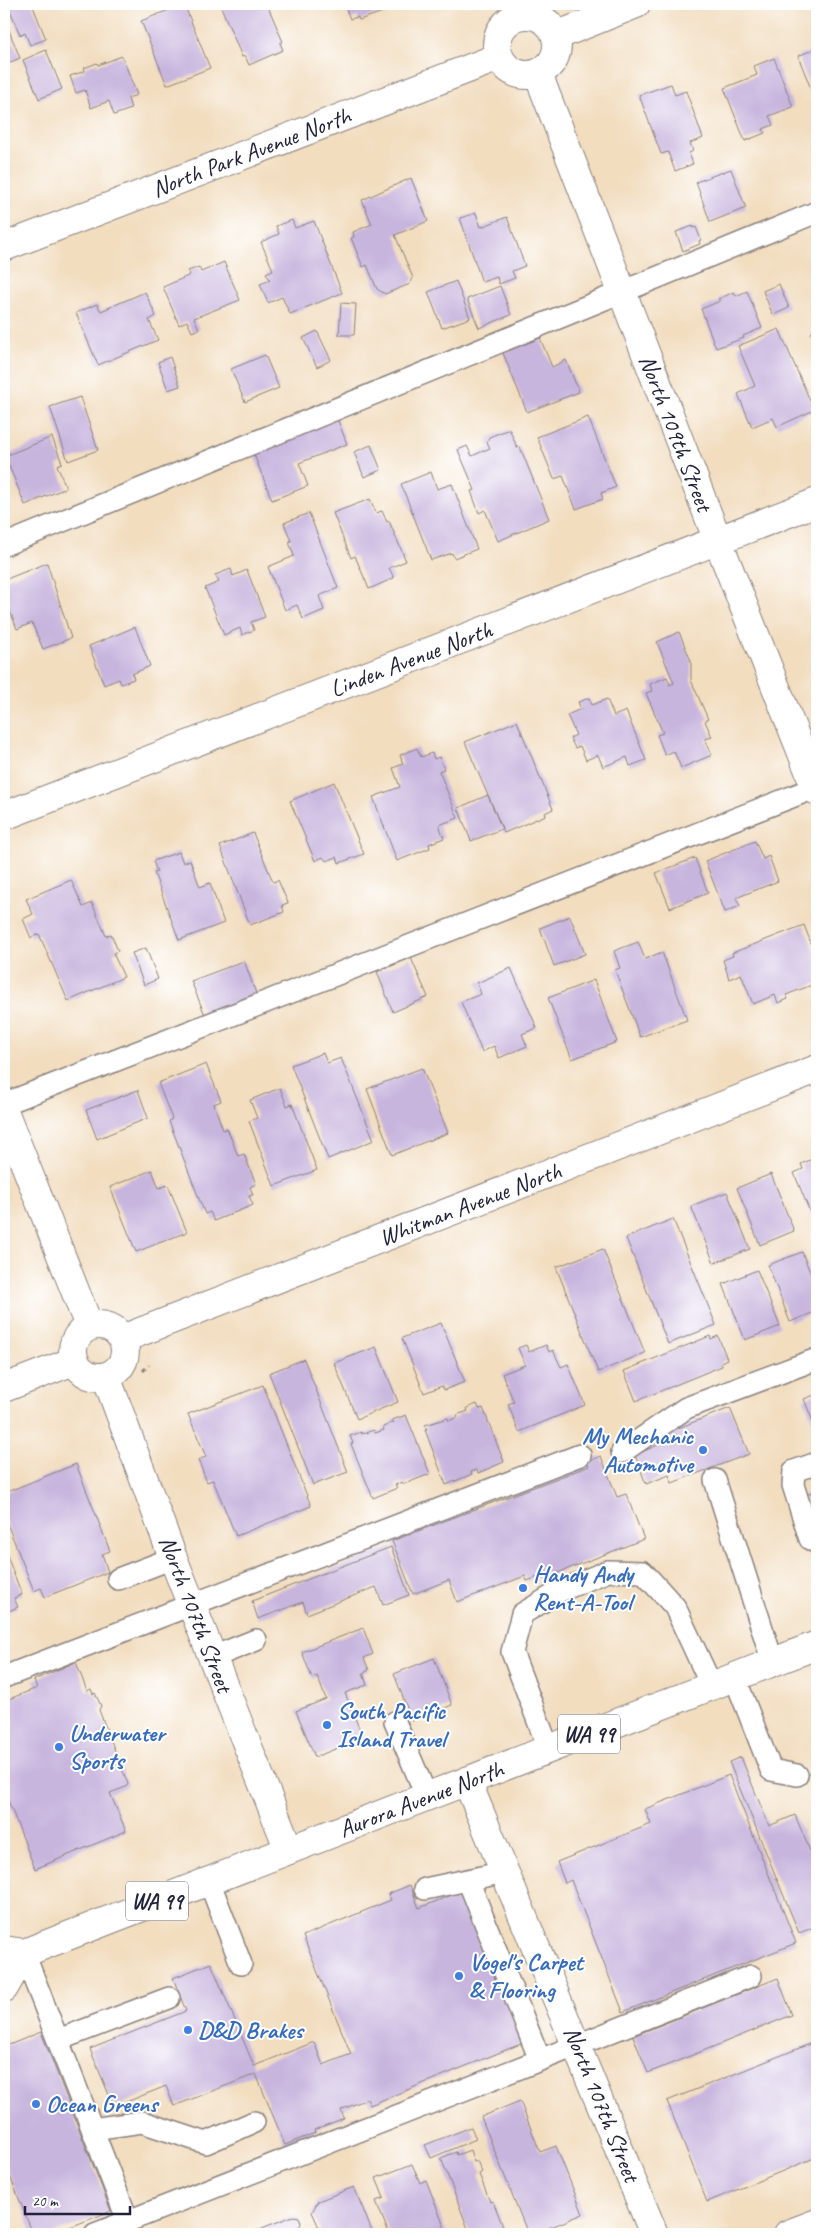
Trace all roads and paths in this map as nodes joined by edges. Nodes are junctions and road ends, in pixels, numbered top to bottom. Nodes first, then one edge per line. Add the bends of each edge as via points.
1 (636, 4) edge
2 (513, 11) edge
3 (556, 36) junction
4 (499, 56) junction
5 (538, 74) junction
6 (817, 212) edge
7 (4, 247) edge
8 (622, 292) junction
9 (817, 502) edge
10 (718, 541) junction
11 (4, 545) edge
12 (817, 788) edge
13 (4, 816) edge
14 (817, 1069) edge
15 (4, 1104) edge
16 (4, 1111) edge
17 (89, 1326) junction
18 (122, 1339) junction
19 (817, 1359) edge
20 (74, 1361) junction
21 (106, 1376) junction
22 (4, 1388) edge
23 (622, 1452) dead end
24 (580, 1455) dead end
25 (817, 1463) edge
26 (715, 1480) dead end
27 (817, 1543) edge
28 (173, 1558) junction
29 (118, 1579) dead end
30 (192, 1604) junction
31 (256, 1640) dead end
32 (817, 1646) edge
33 (213, 1657) junction
34 (774, 1663) junction
35 (4, 1677) edge
36 (724, 1682) junction
37 (395, 1722) dead end
38 (549, 1750) junction
39 (796, 1775) dead end
40 (467, 1781) junction
41 (427, 1797) junction
42 (289, 1850) junction
43 (505, 1872) junction
44 (468, 1880) junction
45 (209, 1882) junction
46 (425, 1889) dead end
47 (14, 1951) edge
48 (241, 1964) dead end
49 (751, 1976) dead end
50 (4, 1988) edge
51 (169, 1998) dead end
52 (58, 2040) junction
53 (578, 2046) junction
54 (540, 2060) junction
55 (254, 2122) dead end
56 (92, 2129) junction
57 (128, 2221) junction
58 (817, 2223) edge
59 (95, 2234) edge
60 (654, 2234) edge
61 (788, 2234) edge

1 - 3 main road
2 - 3 main road via 541,18
2 - 4 main road via 499,34 496,44
3 - 5 main road via 557,52 553,61
4 - 5 main road via 509,70 528,76
4 - 7 main road, North Park Avenue North
5 - 8 main road, North 109th Street
6 - 8 lane
8 - 10 main road, North 109th Street
8 - 11 lane
9 - 10 main road, Linden Avenue North
10 - 12 main road, North 109th Street
10 - 13 main road, Linden Avenue North
12 - 15 lane
14 - 18 main road, Whitman Avenue North
16 - 17 main road
17 - 18 main road via 107,1326
17 - 20 main road via 76,1338
18 - 21 main road via 124,1360 120,1367
19 - 23 lane via 686,1408
20 - 21 main road via 90,1376
20 - 22 main road
21 - 28 main road, North 107th Street
24 - 30 lane
25 - 27 lane via 794,1472 793,1485 810,1539
26 - 34 lane
28 - 29 lane
28 - 30 main road, North 107th Street
30 - 33 main road, North 107th Street
30 - 35 lane
31 - 33 lane
32 - 34 main road, Aurora Avenue North / WA 99
33 - 42 main road, North 107th Street
34 - 36 main road, Aurora Avenue North / WA 99
36 - 38 main road, Aurora Avenue North / WA 99
36 - 38 lane via 675,1607 643,1572 608,1572 560,1592 522,1614 512,1652
36 - 39 lane via 771,1770
37 - 41 lane
38 - 40 main road, Aurora Avenue North / WA 99
40 - 41 main road, Aurora Avenue North / WA 99
40 - 43 main road, North 107th Street
41 - 42 main road, Aurora Avenue North / WA 99
42 - 45 main road, Aurora Avenue North / WA 99
43 - 44 lane
43 - 53 main road, North 107th Street
44 - 46 lane
44 - 54 lane
45 - 47 main road, Aurora Avenue North / WA 99
45 - 48 lane
47 - 50 main road
47 - 52 lane
49 - 53 lane
51 - 52 lane
52 - 56 lane
53 - 54 lane
53 - 60 main road, North 107th Street
54 - 57 lane
55 - 56 lane via 206,2143 142,2122
56 - 57 lane
57 - 59 lane
58 - 61 main road

